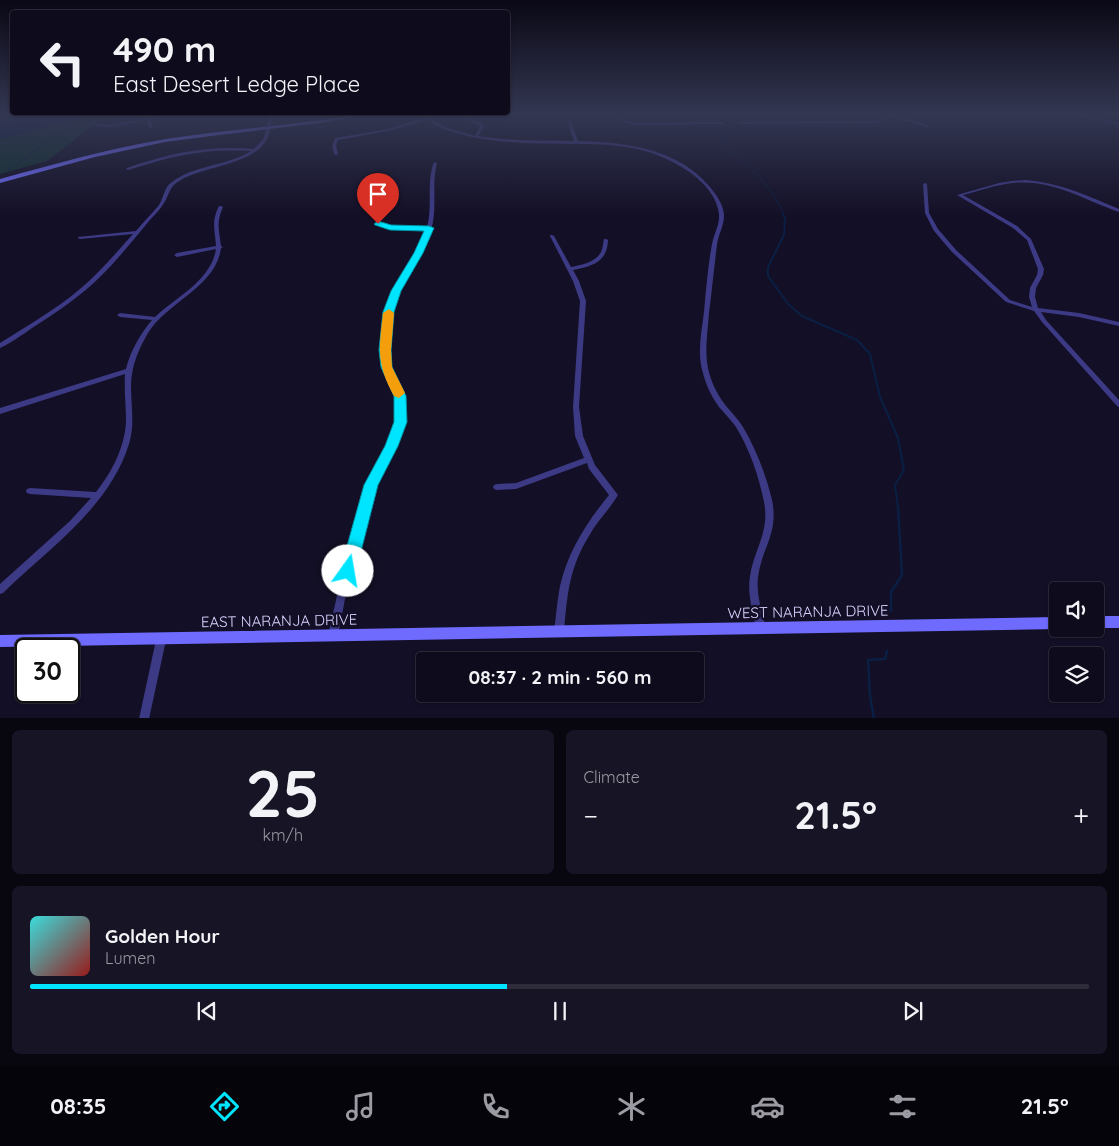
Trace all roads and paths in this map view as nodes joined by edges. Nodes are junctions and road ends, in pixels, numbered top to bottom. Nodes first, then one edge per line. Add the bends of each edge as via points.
1 (127, 149) edge
2 (228, 149) edge
3 (240, 149) edge
4 (335, 149) edge
5 (637, 149) edge
6 (256, 150) joint
7 (336, 154) dead end
8 (435, 162) dead end
9 (128, 169) dead end
10 (0, 181) edge
11 (925, 184) dead end
12 (222, 207) dead end
13 (1119, 211) edge
14 (378, 224) dead end
15 (429, 228) junction
16 (137, 232) junction
17 (552, 236) dead end
18 (80, 238) dead end
19 (606, 240) dead end
20 (220, 247) junction
21 (177, 255) dead end
22 (570, 269) junction
23 (1036, 310) junction
24 (120, 315) dead end
25 (156, 319) junction
26 (1119, 324) edge
27 (0, 346) edge
28 (128, 371) junction
29 (1119, 404) edge
30 (0, 411) edge
31 (589, 459) junction
32 (497, 487) dead end
33 (30, 492) dead end
34 (98, 494) junction
35 (0, 590) edge
36 (1104, 622) edge
37 (1119, 622) edge
38 (1049, 623) edge
39 (761, 629) junction
40 (559, 632) junction
41 (332, 636) junction
42 (161, 640) junction
43 (0, 641) edge
44 (144, 718) edge

1 - 10 street
2 - 9 street via 160,158
3 - 6 street
4 - 7 street
5 - 39 street via 657,153 695,175 712,190 722,214 708,292 704,364 710,386 739,426 749,446 766,495 770,514 755,569 753,591
6 - 16 street via 178,180 166,190 163,202
8 - 15 street via 432,170 434,202
11 - 23 street via 927,213 943,239 1002,296 1017,305
12 - 20 street via 215,222
13 - 23 street via 1069,190 1035,182 1005,183 959,195 1015,227 1029,239 1041,269 1033,288
14 - 15 street
15 - 41 street via 396,291 389,312 386,367 400,396 401,422 371,485
16 - 18 street
16 - 27 street via 80,292
17 - 22 street
19 - 22 street via 605,253 600,258
20 - 21 street
20 - 25 street via 213,266 206,274
22 - 31 street via 583,301 576,407 579,436
23 - 26 street
23 - 29 street
24 - 25 street
25 - 28 street via 135,352
28 - 30 street
28 - 34 street via 126,441 113,472
31 - 32 street via 516,486
31 - 40 street via 614,496 595,518 573,556 566,579
33 - 34 street
34 - 35 street via 60,537
36 - 37 street
38 - 39 street, WEST NARANJA DRIVE
39 - 40 street, WEST NARANJA DRIVE
40 - 41 street, EAST NARANJA DRIVE
41 - 42 street, EAST NARANJA DRIVE
42 - 43 street, EAST NARANJA DRIVE
42 - 44 street

